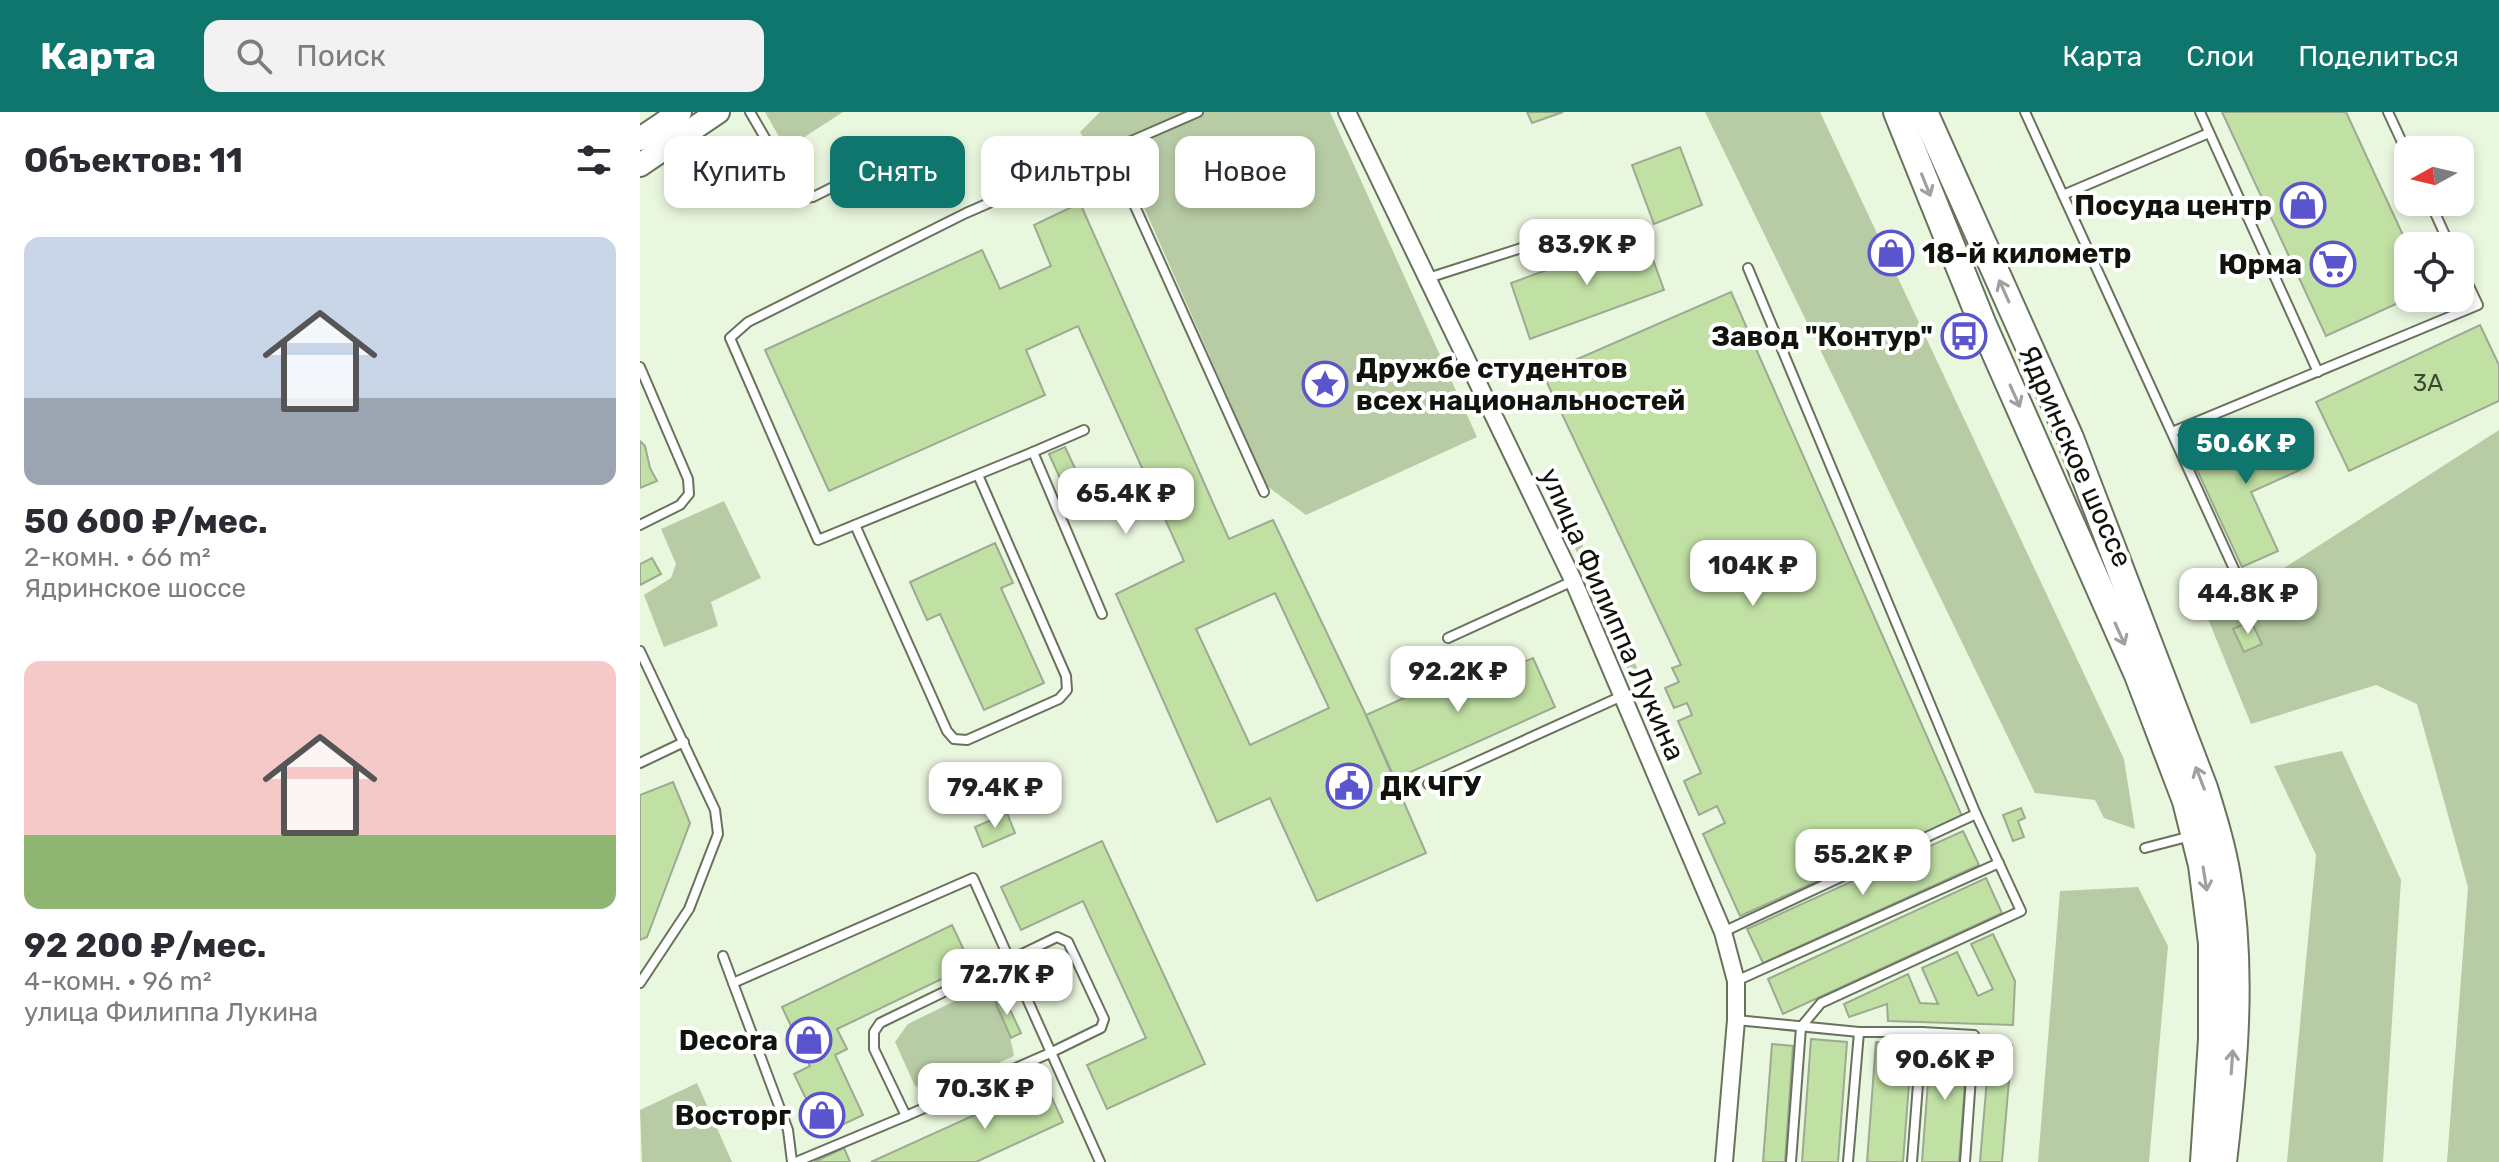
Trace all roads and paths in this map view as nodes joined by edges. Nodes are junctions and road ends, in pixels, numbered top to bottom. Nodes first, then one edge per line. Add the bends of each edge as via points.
1 (680, 112) edge
2 (718, 112) edge
3 (750, 112) edge
4 (1198, 112) edge
5 (1347, 112) edge
6 (1897, 112) edge
7 (1924, 112) edge
8 (2025, 112) edge
9 (2200, 112) edge
10 (2399, 112) edge
11 (2389, 114) edge
12 (2209, 133) junction
13 (1144, 136) edge
14 (2399, 136) edge
15 (640, 139) edge
16 (640, 165) edge
17 (830, 188) edge
18 (2063, 195) junction
19 (981, 207) edge
20 (1136, 208) edge
21 (1593, 225) dead end
22 (1748, 268) dead end
23 (1427, 279) junction
24 (2461, 312) edge
25 (640, 367) edge
26 (2318, 372) junction
27 (1084, 430) dead end
28 (2172, 432) junction
29 (1033, 452) junction
30 (978, 475) junction
31 (1264, 492) dead end
32 (640, 525) edge
33 (855, 525) junction
34 (1573, 580) junction
35 (2245, 593) dead end
36 (1102, 614) dead end
37 (1448, 638) dead end
38 (640, 651) edge
39 (1623, 696) junction
40 (684, 742) junction
41 (640, 763) edge
42 (1428, 784) dead end
43 (1976, 814) junction
44 (2196, 834) junction
45 (2145, 848) dead end
46 (1999, 863) junction
47 (1723, 932) junction
48 (723, 956) dead end
49 (1009, 959) junction
50 (1736, 981) junction
51 (640, 983) edge
52 (733, 983) junction
53 (1736, 1020) junction
54 (1801, 1027) junction
55 (1859, 1032) junction
56 (1922, 1032) junction
57 (1050, 1053) junction
58 (906, 1116) junction
59 (794, 1162) edge
60 (1100, 1162) edge
61 (1724, 1162) edge
62 (1791, 1162) edge
63 (1848, 1162) edge
64 (1912, 1162) edge
65 (1965, 1162) edge
66 (2204, 1162) edge
67 (2223, 1162) edge

1 - 15 main road
2 - 16 main road
3 - 17 lane via 797,193 813,197
4 - 13 lane
5 - 23 street, улица Филиппа Лукина
6 -> 44 main road, Ядринское шоссе via 1983,325 2138,675
67 -> 7 main road, Ядринское шоссе via 2235,982 2229,893 2216,827 2070,438
8 - 18 lane
9 - 12 lane
10 - 11 lane
11 - 14 lane
12 - 18 lane
12 - 26 lane
18 - 28 lane
19 - 33 lane via 748,322 730,338 818,540
20 - 31 lane
21 - 23 lane
22 - 43 lane
23 - 34 street, улица Филиппа Лукина
24 - 26 lane
25 - 32 lane via 688,479 689,494 680,505
26 - 28 lane
27 - 29 lane
28 - 35 lane
29 - 30 lane
29 - 36 lane
30 - 33 lane
30 - 33 lane via 1066,676 1067,690 1059,699 967,740 954,739 947,731
34 - 37 lane
34 - 39 street, улица Филиппа Лукина
38 - 40 lane
39 - 42 lane
39 - 47 street, улица Филиппа Лукина
40 - 41 lane
40 - 51 lane via 715,810 718,834 689,909
43 - 46 lane
43 - 47 lane
44 - 45 lane
44 -> 66 main road, Ядринское шоссе via 2212,943
46 - 50 lane
46 - 54 lane via 2021,911 1821,1003
47 - 50 street, улица Филиппа Лукина
48 - 52 lane
49 - 52 lane via 973,878
49 - 57 lane
49 - 57 lane via 1057,937 1068,942 1104,1019 1101,1028
49 - 58 lane via 880,1023 874,1032 874,1049
50 - 53 street, улица Филиппа Лукина
52 - 59 lane via 788,1130
53 - 54 lane
53 - 61 street, улица Филиппа Лукина
54 - 55 lane
54 - 62 lane
55 - 56 lane
55 - 63 lane
56 - 64 lane
56 - 65 lane via 1974,1035
57 - 58 lane
57 - 60 lane
58 - 59 lane

